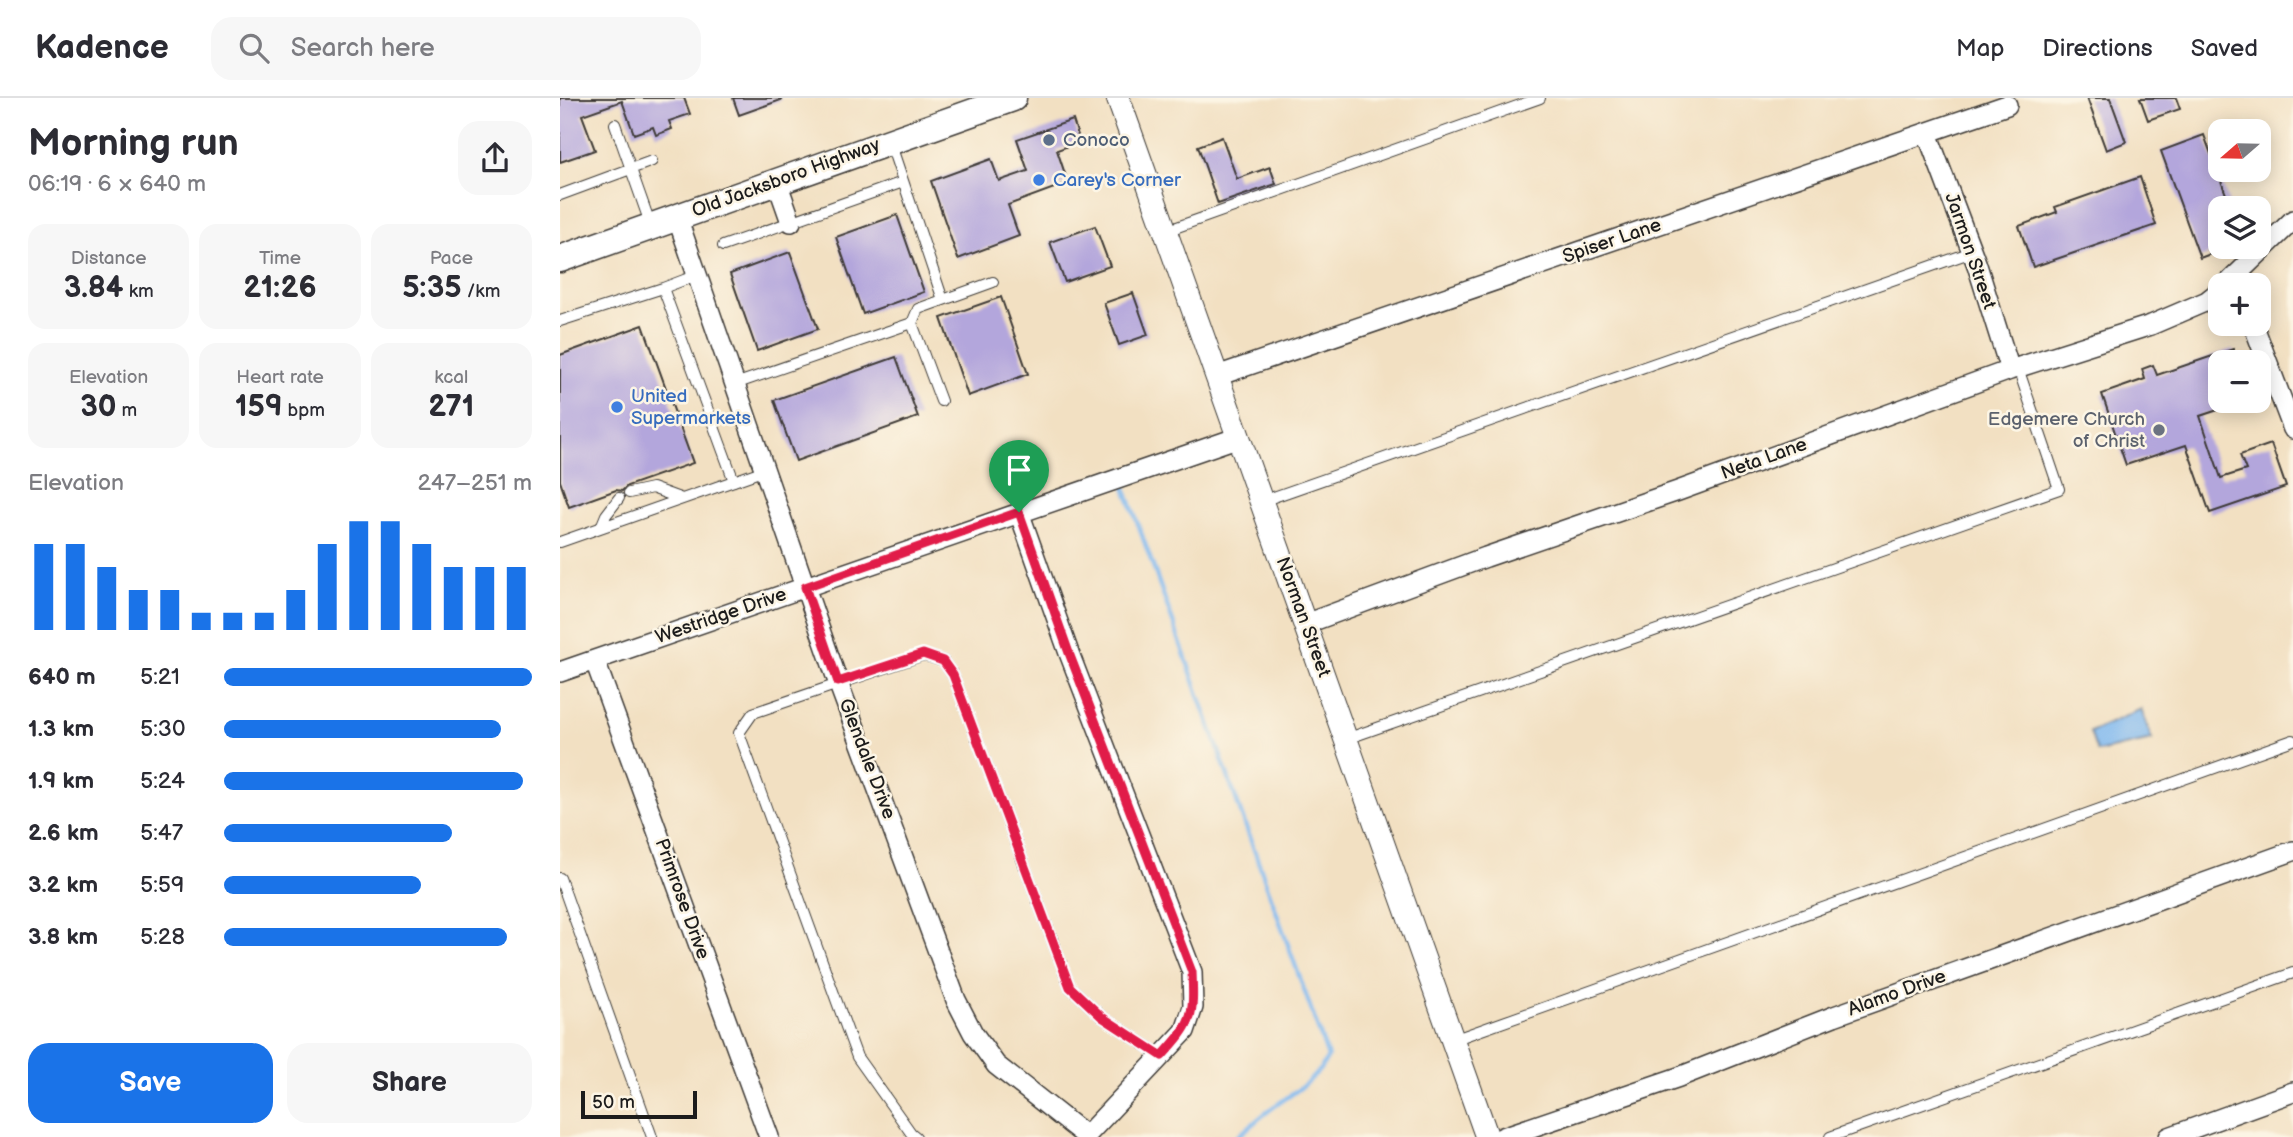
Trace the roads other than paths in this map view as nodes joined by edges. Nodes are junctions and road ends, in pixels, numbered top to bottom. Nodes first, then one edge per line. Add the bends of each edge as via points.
1 (1013, 98) edge
2 (1118, 98) edge
3 (1540, 98) edge
4 (2007, 105) dead end
5 (615, 124) dead end
6 (1927, 133) junction
7 (890, 142) junction
8 (652, 161) dead end
9 (630, 169) junction
10 (777, 182) junction
11 (903, 182) junction
12 (560, 195) edge
13 (677, 217) junction
14 (2293, 220) edge
15 (791, 222) junction
16 (651, 227) junction
17 (1166, 231) junction
18 (723, 246) dead end
19 (1972, 252) junction
20 (560, 259) edge
21 (2241, 273) edge
22 (697, 275) junction
23 (993, 282) dead end
24 (663, 288) junction
25 (943, 300) junction
26 (2208, 300) edge
27 (560, 321) edge
28 (912, 323) junction
29 (2258, 336) edge
30 (2014, 369) junction
31 (1217, 376) junction
32 (735, 384) junction
33 (941, 401) dead end
34 (2293, 429) edge
35 (1238, 437) junction
36 (765, 470) junction
37 (734, 481) junction
38 (629, 493) dead end
39 (619, 498) dead end
40 (682, 499) junction
41 (1261, 501) junction
42 (1019, 512) junction
43 (601, 527) junction
44 (560, 542) edge
45 (805, 587) junction
46 (1305, 624) junction
47 (594, 661) junction
48 (560, 672) edge
49 (838, 682) junction
50 (1346, 739) junction
51 (2293, 740) edge
52 (2293, 851) edge
53 (560, 878) edge
54 (2293, 973) edge
55 (1452, 1040) junction
56 (1162, 1056) junction
57 (2293, 1092) edge
58 (1085, 1136) edge
59 (652, 1137) edge
60 (769, 1137) edge
61 (916, 1137) edge
62 (1487, 1137) edge
63 (1503, 1137) edge
64 (1830, 1137) edge
65 (2169, 1137) edge

1 - 7 main road, Old Jacksboro Highway
2 - 17 street, Norman Street
3 - 17 lane
4 - 6 street, Spiser Lane
5 - 9 lane
6 - 19 street, Jarmon Street
6 - 31 street, Spiser Lane
7 - 10 main road, Old Jacksboro Highway
7 - 11 lane
8 - 9 lane
9 - 12 lane
9 - 16 lane
10 - 13 main road, Old Jacksboro Highway
10 - 15 street
11 - 15 lane
11 - 25 lane
13 - 16 main road, Old Jacksboro Highway
13 - 22 street, Glendale Drive
14 - 21 street, Neta Lane
15 - 18 lane
16 - 20 main road, Old Jacksboro Highway
17 - 31 street, Norman Street
19 - 30 street, Jarmon Street
19 - 41 lane
22 - 24 lane
22 - 32 street, Glendale Drive
23 - 25 lane
24 - 27 lane
24 - 37 lane
25 - 28 lane via 918,309
26 - 30 street, Neta Lane via 2178,315
28 - 32 lane
28 - 33 lane
29 - 34 street
30 - 46 street, Neta Lane
30 - 50 lane via 2059,489
31 - 35 street, Norman Street
32 - 36 street, Glendale Drive
35 - 41 street, Norman Street
35 - 42 street, Westridge Drive
36 - 37 lane
36 - 45 street, Glendale Drive
37 - 40 lane
38 - 40 lane via 652,488
39 - 43 lane
40 - 43 lane
41 - 46 street, Norman Street
42 - 45 street, Westridge Drive
42 - 56 street via 1192,972 1193,1007 1185,1031
43 - 44 lane
45 - 47 street, Westridge Drive
45 - 49 street, Glendale Drive
46 - 50 street, Norman Street
47 - 48 street, Westridge Drive
47 - 60 street, Primrose Drive
49 - 56 lane via 923,654 943,661 953,675 1070,987 1102,1017
49 - 58 street, Glendale Drive via 964,1019 996,1065
49 - 61 lane via 753,713 739,733 857,1057
50 - 55 street, Norman Street
51 - 55 lane
52 - 63 street, Alamo Drive
53 - 59 lane
54 - 64 lane
55 - 62 street, Norman Street
56 - 58 street
57 - 65 street

